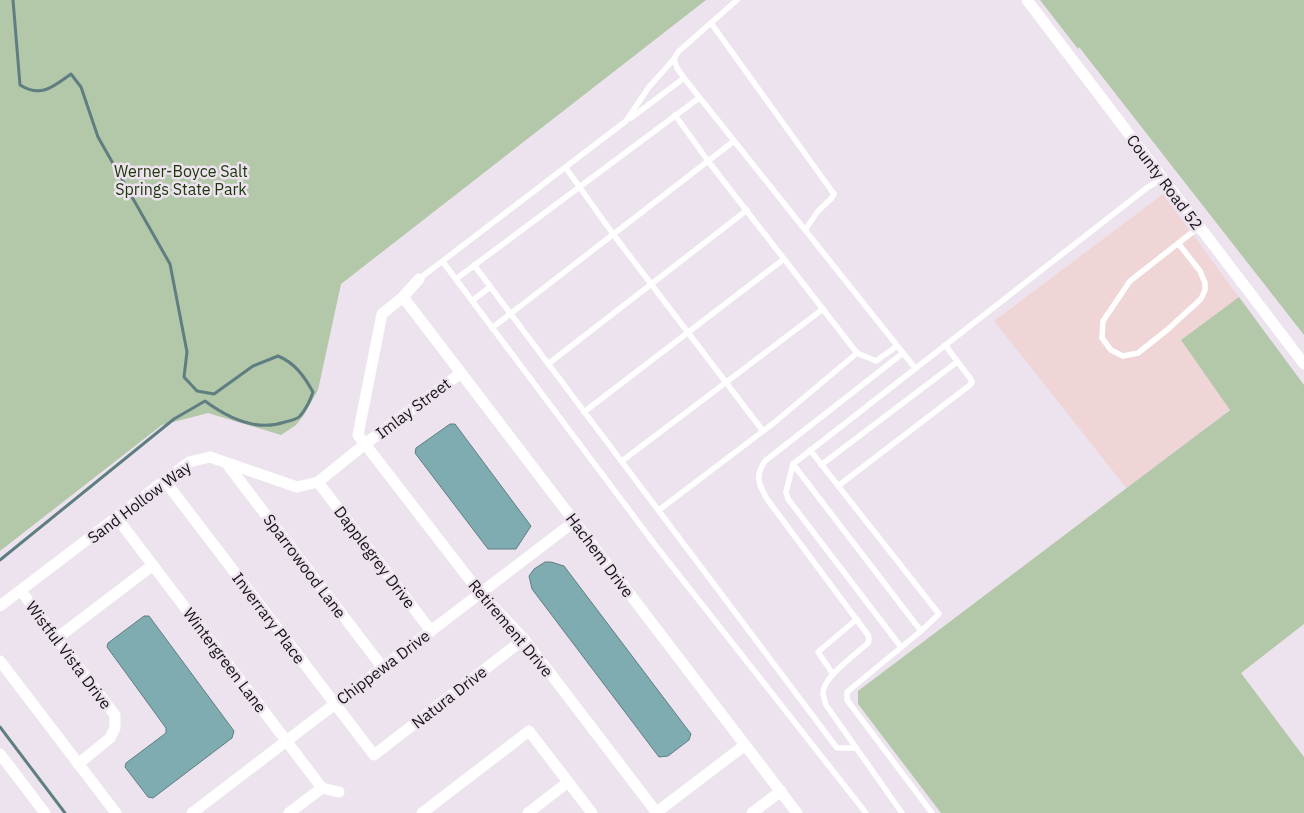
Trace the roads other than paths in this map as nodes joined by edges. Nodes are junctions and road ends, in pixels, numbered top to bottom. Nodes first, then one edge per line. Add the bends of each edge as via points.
1 (737, 0) edge
2 (1028, 0) edge
3 (711, 23) junction
4 (674, 59) junction
5 (684, 78) junction
6 (699, 98) junction
7 (675, 115) junction
8 (626, 122) junction
9 (734, 141) junction
10 (708, 161) junction
11 (566, 168) junction
12 (1162, 180) junction
13 (579, 187) junction
14 (746, 210) junction
15 (1199, 227) junction
16 (805, 230) junction
17 (614, 234) junction
18 (1178, 243) junction
19 (784, 259) junction
20 (442, 262) junction
21 (474, 265) junction
22 (419, 279) joint
23 (456, 279) junction
24 (652, 284) junction
25 (490, 287) junction
26 (403, 297) junction
27 (472, 301) junction
28 (823, 309) junction
29 (510, 313) junction
30 (492, 328) junction
31 (688, 332) junction
32 (945, 345) junction
33 (897, 346) junction
34 (857, 353) junction
35 (903, 353) junction
36 (957, 362) junction
37 (548, 364) junction
38 (1304, 364) edge
39 (915, 368) junction
40 (461, 372) junction
41 (726, 382) junction
42 (584, 412) junction
43 (763, 431) junction
44 (365, 444) junction
45 (810, 450) junction
46 (622, 461) junction
47 (227, 464) junction
48 (793, 464) junction
49 (821, 465) junction
50 (165, 481) junction
51 (318, 482) junction
52 (838, 486) junction
53 (659, 510) junction
54 (117, 518) junction
55 (575, 522) junction
56 (152, 565) junction
57 (21, 590) junction
58 (480, 594) junction
59 (0, 606) edge
60 (857, 619) junction
61 (431, 631) junction
62 (921, 631) junction
63 (57, 638) junction
64 (524, 639) junction
65 (901, 647) junction
66 (0, 661) edge
67 (383, 668) junction
68 (833, 674) junction
69 (334, 704) junction
70 (286, 741) junction
71 (745, 744) junction
72 (856, 748) junction
73 (0, 754) edge
74 (374, 756) joint
75 (78, 764) junction
76 (568, 782) junction
77 (322, 788) junction
78 (781, 791) junction
79 (339, 792) dead end
80 (45, 813) edge
81 (116, 813) edge
82 (192, 813) edge
83 (289, 813) edge
84 (422, 813) edge
85 (528, 813) edge
86 (592, 813) edge
87 (657, 813) edge
88 (752, 813) edge
89 (798, 813) edge
90 (866, 813) edge
91 (902, 813) edge
92 (932, 813) edge

1 - 3 lane
2 - 12 street, County Road 52
3 - 4 lane
3 - 16 lane via 834,194
4 - 5 lane
4 - 8 lane via 649,87
5 - 6 lane
5 - 8 lane
6 - 7 lane
6 - 9 lane
7 - 10 lane
7 - 13 lane
8 - 11 lane
9 - 10 lane
9 - 16 lane
10 - 14 lane
10 - 17 lane
11 - 13 lane
11 - 20 lane
12 - 15 street, County Road 52
12 - 32 lane via 1148,187
13 - 17 lane
13 - 21 lane
14 - 19 lane
14 - 24 lane
15 - 18 lane
15 - 38 street, County Road 52
16 - 33 lane
17 - 24 lane
17 - 29 lane
18 - 18 lane via 1130,281 1103,321 1102,338 1111,350 1123,356 1138,353 1201,299 1205,290 1200,271
19 - 28 lane
19 - 31 lane
20 - 22 lane
20 - 23 lane
21 - 23 lane
21 - 25 lane
22 - 26 street
23 - 27 lane
24 - 31 lane
24 - 37 lane
25 - 27 lane
25 - 29 lane
26 - 40 street, Hachem Drive
26 - 44 street via 382,314 358,435
27 - 30 lane
28 - 34 lane
28 - 41 lane
29 - 30 lane
29 - 37 lane
30 - 90 lane via 656,546
31 - 41 lane
31 - 42 lane
32 - 36 lane
32 - 39 lane
33 - 34 lane via 876,361
33 - 35 lane
34 - 43 lane
35 - 39 lane
35 - 60 lane via 765,461 758,471 759,484 767,499
36 - 49 lane
36 - 52 lane via 970,378 970,385
37 - 42 lane
39 - 45 lane
40 - 44 street, Imlay Street
40 - 55 street, Hachem Drive
41 - 43 lane
41 - 46 lane
42 - 46 lane
43 - 53 lane
44 - 51 street
44 - 58 street, Retirement Drive
45 - 48 lane
45 - 49 lane
46 - 53 lane
47 - 50 street, Sand Hollow Way via 210,457 189,462
47 - 51 street, Sand Hollow Way via 297,486
47 - 67 street, Sparrowood Lane
48 - 62 lane
48 - 65 lane via 786,492 788,499
49 - 52 lane
50 - 54 street, Sand Hollow Way
50 - 69 street, Inverrary Place
51 - 61 street, Dapplegrey Drive
52 - 62 lane via 939,614
53 - 72 lane via 837,748
54 - 56 street, Wintergreen Lane
54 - 57 street, Sand Hollow Way
55 - 58 street, Chippewa Drive
55 - 71 street, Hachem Drive
56 - 63 street
56 - 70 street, Wintergreen Lane
57 - 59 street, Sand Hollow Way
57 - 63 street, Wistful Vista Drive
58 - 61 street, Chippewa Drive
58 - 64 street, Retirement Drive
60 - 68 lane via 868,635 868,643
60 - 68 lane via 818,652
61 - 67 street, Chippewa Drive
62 - 65 lane
63 - 75 street, Wistful Vista Drive via 115,715 115,728 110,738
64 - 74 street, Natura Drive
64 - 87 street, Retirement Drive
65 - 92 lane via 847,692 847,700
66 - 75 street
67 - 69 street, Chippewa Drive
68 - 72 lane via 825,684 826,705
69 - 70 street, Chippewa Drive
69 - 74 street, Inverrary Place
70 - 77 street, Wintergreen Lane
70 - 82 street, Chippewa Drive
71 - 78 street, Hachem Drive
71 - 87 street
72 - 91 lane
73 - 80 street
75 - 81 street
76 - 84 street via 529,731
76 - 85 street
76 - 86 street
77 - 79 street
77 - 83 street
78 - 88 street
78 - 89 street, Hachem Drive

